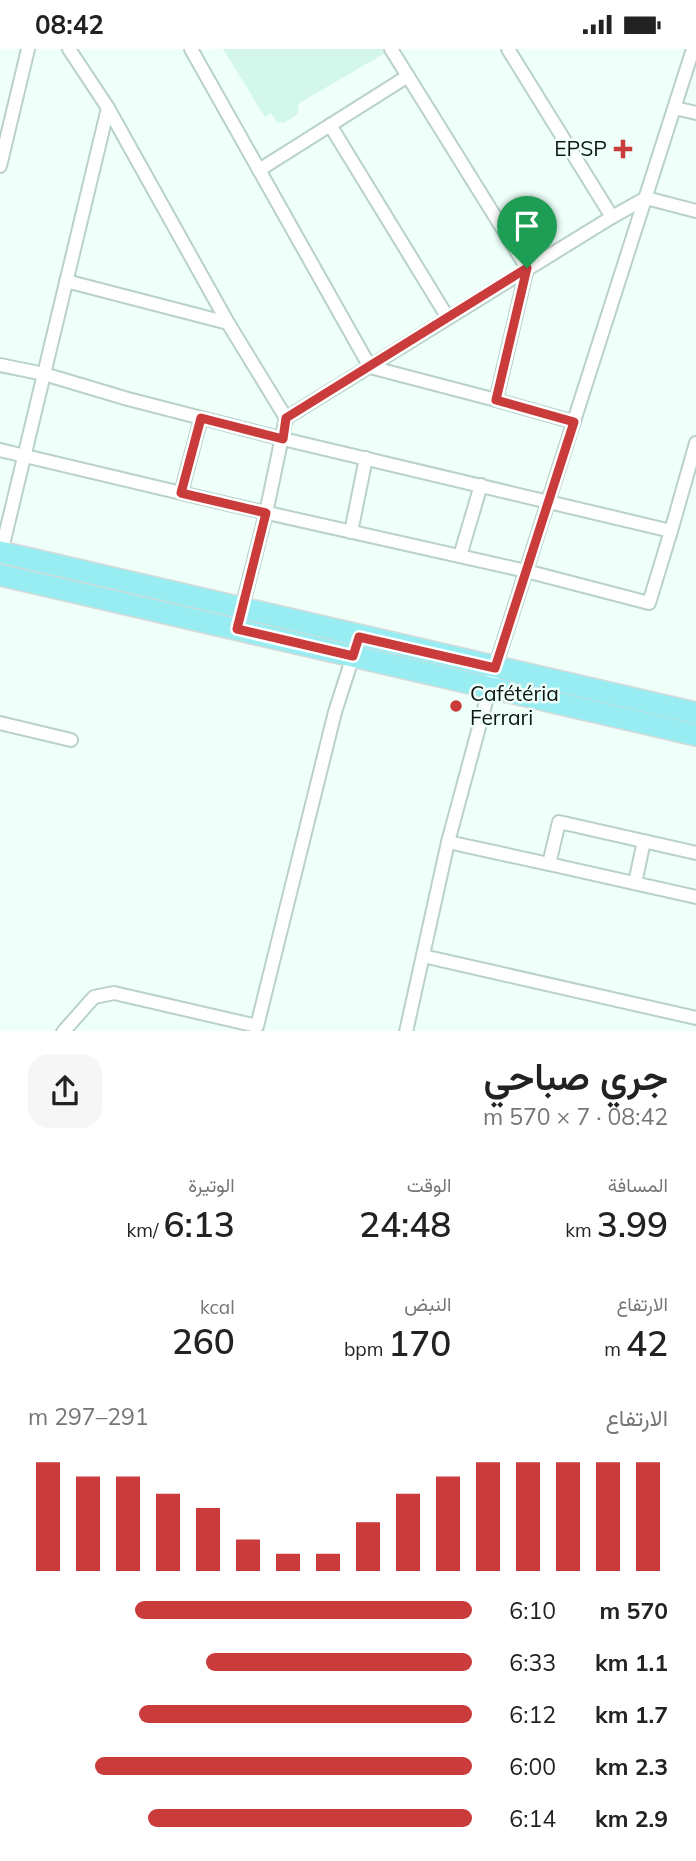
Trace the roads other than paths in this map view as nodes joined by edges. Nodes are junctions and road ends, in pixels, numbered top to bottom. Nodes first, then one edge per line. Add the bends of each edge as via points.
1 (28, 49) edge
2 (69, 49) edge
3 (191, 49) edge
4 (391, 49) edge
5 (509, 49) edge
6 (693, 49) edge
7 (408, 76) junction
8 (675, 107) junction
9 (108, 108) junction
10 (696, 113) edge
11 (330, 125) junction
12 (0, 166) edge
13 (259, 170) junction
14 (646, 198) junction
15 (696, 211) edge
16 (612, 217) junction
17 (527, 268) junction
18 (66, 281) junction
19 (448, 318) junction
20 (228, 323) junction
21 (0, 365) edge
22 (370, 366) junction
23 (44, 374) junction
24 (496, 400) junction
25 (201, 418) junction
26 (286, 418) junction
27 (574, 422) junction
28 (283, 439) junction
29 (696, 447) edge
30 (0, 450) edge
31 (24, 456) junction
32 (366, 457) junction
33 (481, 485) junction
34 (181, 493) junction
35 (549, 501) junction
36 (266, 513) junction
37 (671, 531) junction
38 (351, 532) junction
39 (0, 554) edge
40 (460, 556) junction
41 (526, 571) junction
42 (0, 575) edge
43 (239, 620) junction
44 (356, 646) junction
45 (493, 677) junction
46 (696, 713) edge
47 (0, 723) edge
48 (696, 735) edge
49 (71, 740) dead end
50 (644, 841) junction
51 (448, 842) junction
52 (696, 853) edge
53 (549, 865) junction
54 (635, 883) junction
55 (696, 897) edge
56 (423, 956) junction
57 (696, 1018) edge
58 (63, 1031) edge
59 (406, 1031) edge

1 - 12 street
2 - 9 street
3 - 13 street
4 - 7 street
5 - 16 street
6 - 8 street
7 - 11 street
7 - 17 street
8 - 10 street
8 - 14 street
9 - 18 street
9 - 20 street
11 - 13 street
11 - 19 street
13 - 22 street
14 - 15 street
14 - 16 street
14 - 27 street
16 - 17 street
17 - 19 street
17 - 24 street
18 - 20 street
18 - 23 street
19 - 22 street
20 - 26 street
21 - 23 street
22 - 24 street
22 - 26 street
23 - 25 street
23 - 31 street
24 - 27 street
25 - 28 street
25 - 34 street
26 - 28 street
27 - 35 street
28 - 32 street
28 - 36 street
29 - 37 street
30 - 31 street
31 - 34 street
31 - 39 street
32 - 33 street
32 - 38 street
33 - 35 street
33 - 40 street
34 - 36 street
35 - 37 street
35 - 41 street
36 - 38 street
36 - 43 street
37 - 41 street via 649,603
38 - 40 street
39 - 43 main road
40 - 41 street
41 - 45 street
42 - 43 main road
43 - 44 main road
44 - 45 main road
44 - 58 street via 257,1026 114,993 94,997
45 - 46 main road
45 - 48 main road
45 - 51 street
47 - 49 street
50 - 52 street
50 - 53 street via 559,822
50 - 54 street
51 - 53 street
51 - 56 street
53 - 54 street
54 - 55 street
56 - 57 street
56 - 59 street

